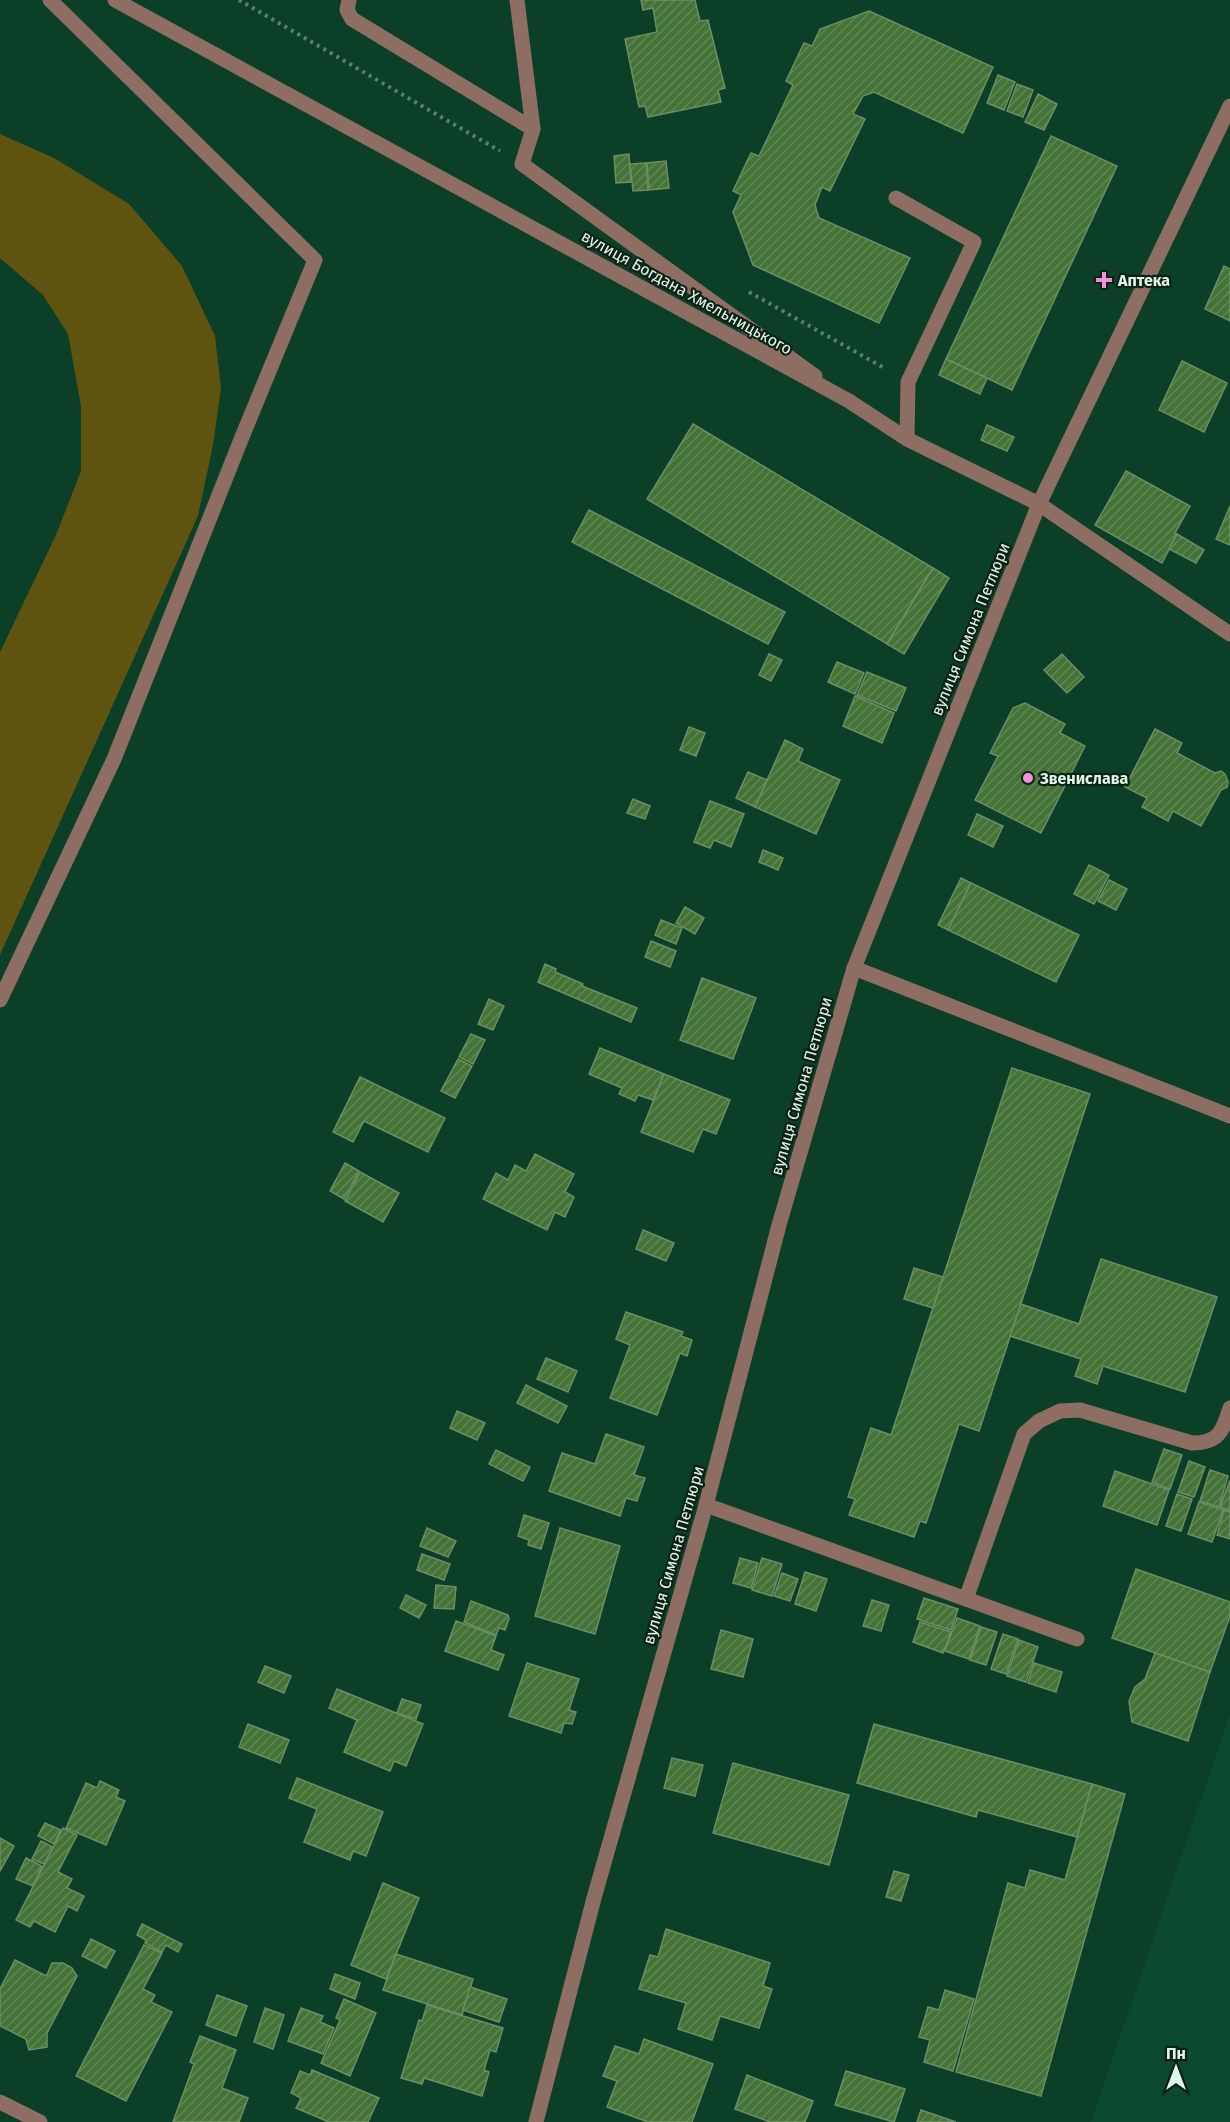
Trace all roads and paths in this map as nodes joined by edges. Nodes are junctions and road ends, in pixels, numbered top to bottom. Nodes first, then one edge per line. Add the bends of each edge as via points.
1 (50, 0) edge
2 (115, 0) edge
3 (349, 0) edge
4 (517, 0) edge
5 (1230, 106) edge
6 (533, 129) junction
7 (896, 198) dead end
8 (849, 401) junction
9 (907, 439) junction
10 (1039, 504) junction
11 (1230, 634) edge
12 (854, 968) junction
13 (0, 1000) edge
14 (1230, 1116) edge
15 (1230, 1408) edge
16 (706, 1505) junction
17 (966, 1599) junction
18 (1077, 1638) dead end
19 (0, 2102) edge
20 (40, 2122) edge
21 (536, 2122) edge

1 - 13 street via 315,260 114,759
2 - 8 street, вулиця Богдана Хмельницького
3 - 6 street via 347,10 352,19
4 - 6 street
5 - 10 street, вулиця Симона Петлюри
6 - 8 street via 522,164
7 - 9 street via 974,242 908,381
8 - 9 street, вулиця Богдана Хмельницького
9 - 10 street, вулиця Богдана Хмельницького
10 - 11 street, вулиця Богдана Хмельницького
10 - 12 street, вулиця Симона Петлюри
12 - 14 street
12 - 16 street, вулиця Симона Петлюри via 779,1225
15 - 17 street via 1218,1436 1206,1443 1192,1443 1080,1410 1060,1411 1039,1421 1024,1434
16 - 17 street
16 - 21 street, вулиця Симона Петлюри via 594,1898
17 - 18 street
19 - 20 street

